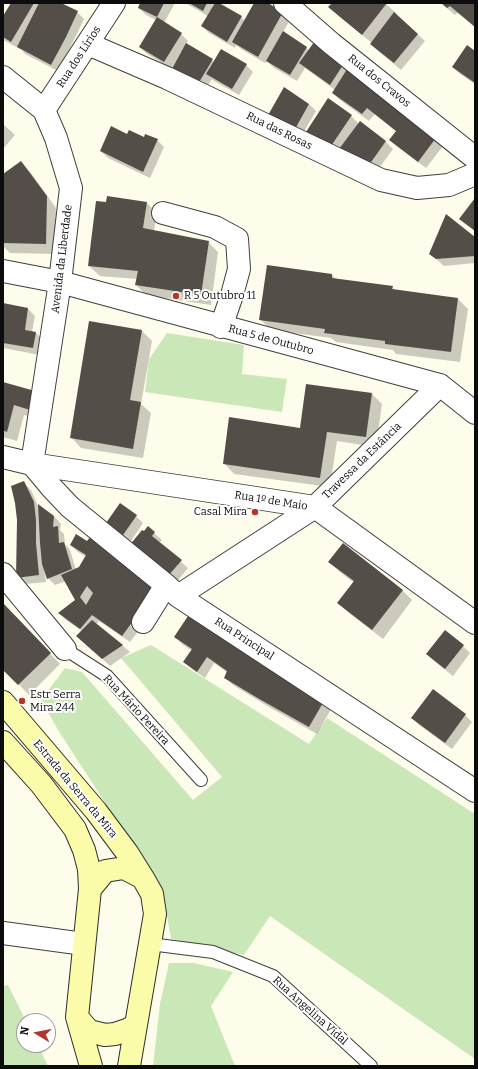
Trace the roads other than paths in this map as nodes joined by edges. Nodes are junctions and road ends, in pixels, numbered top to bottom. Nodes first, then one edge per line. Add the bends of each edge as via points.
1 (114, 3) edge
2 (285, 3) edge
3 (88, 44) junction
4 (3, 77) edge
5 (44, 110) junction
6 (475, 158) edge
7 (475, 174) edge
8 (163, 213) dead end
9 (3, 271) edge
10 (60, 282) junction
11 (221, 327) junction
12 (440, 385) junction
13 (475, 413) edge
14 (3, 457) edge
15 (32, 464) junction
16 (315, 507) junction
17 (3, 574) edge
18 (172, 591) junction
19 (143, 622) dead end
20 (475, 623) edge
21 (65, 649) joint
22 (3, 702) edge
23 (6, 752) edge
24 (202, 780) dead end
25 (475, 791) edge
26 (143, 878) junction
27 (90, 889) junction
28 (3, 934) edge
29 (84, 944) junction
30 (150, 944) junction
31 (77, 1016) junction
32 (136, 1025) junction
33 (91, 1066) edge
34 (129, 1066) edge
35 (372, 1066) edge

1 - 3 street, Rua dos Lírios
2 - 6 street, Rua dos Cravos via 332,44
3 - 5 street, Rua dos Lírios
3 - 7 street, Rua das Rosas via 167,78 381,180 417,188 450,185
4 - 5 street, Avenida da Liberdade
5 - 10 street, Avenida da Liberdade via 56,138 71,188
8 - 11 street via 215,227 237,239 239,269
9 - 10 street, Rua 5 de Outubro
10 - 11 street, Rua 5 de Outubro
10 - 15 street, Avenida da Liberdade
11 - 12 street, Rua 5 de Outubro
12 - 13 street, Rua 5 de Outubro
12 - 16 street, Travessa da Estância
14 - 15 street, Rua 1º de Maio
15 - 16 street, Rua 1º de Maio
15 - 18 street, Rua Principal via 70,507
16 - 18 street, Travessa da Estância
16 - 20 street, Rua 1º de Maio
17 - 21 street, Rua Mário Pereira
18 - 19 street
18 - 25 street, Rua Principal
21 - 24 lane, Rua Mário Pereira via 107,676
22 - 26 street, Estrada da Serra da Mira via 96,811
23 - 27 street, Estrada da Serra da Mira via 41,784 75,829 89,869
26 - 27 street via 124,868 105,871
26 - 30 street, Estrada da Serra da Mira via 152,894 155,914
27 - 29 street, Estrada da Serra da Mira
28 - 29 street
29 - 31 street, Estrada da Serra da Mira
30 - 32 street, Estrada da Serra da Mira
30 - 35 lane, Rua Angelina Vidal via 213,952 273,976
31 - 32 street via 89,1031 105,1035 115,1034
31 - 33 street
32 - 34 street

